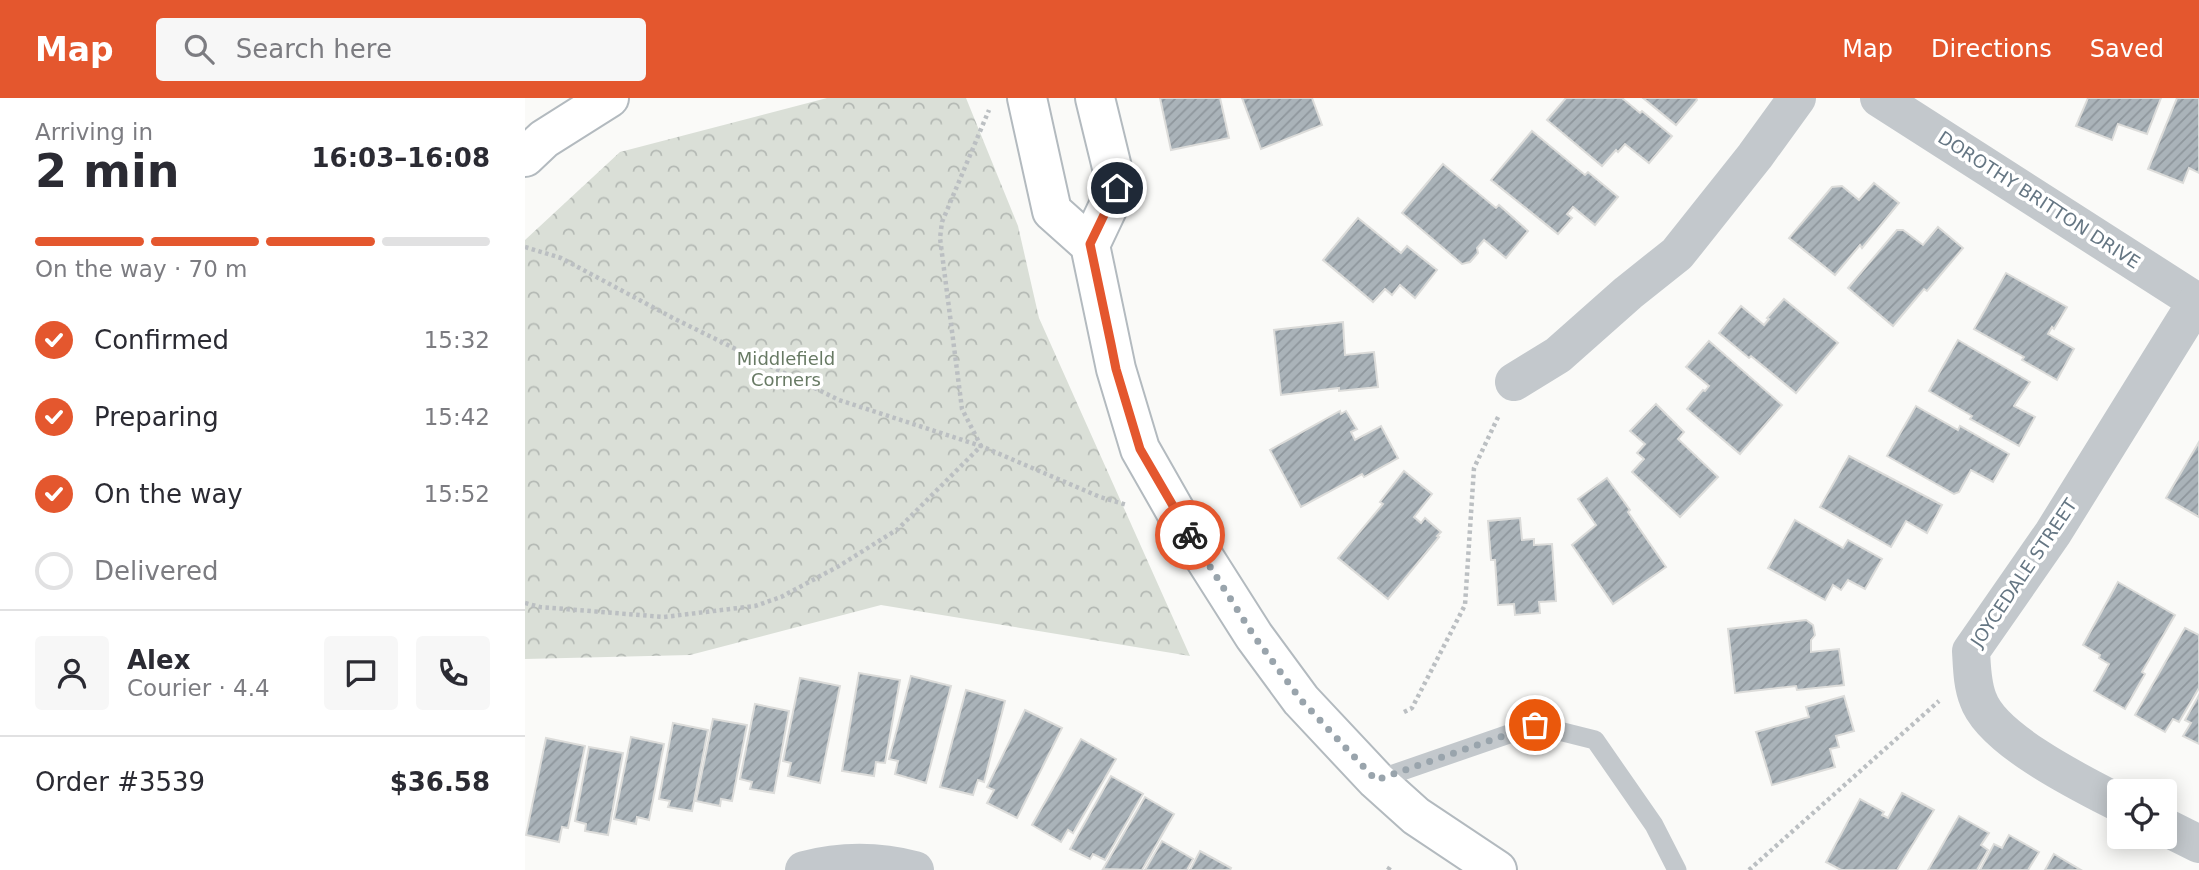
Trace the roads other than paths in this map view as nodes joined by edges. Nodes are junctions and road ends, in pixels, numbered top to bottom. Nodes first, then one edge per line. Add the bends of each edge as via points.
1 (610, 98) edge
2 (1027, 98) edge
3 (1095, 98) edge
4 (1797, 98) edge
5 (1879, 98) edge
6 (525, 157) edge
7 (1090, 244) junction
8 (2198, 302) edge
9 (1514, 382) road end
10 (1376, 780) junction
11 (2107, 796) edge
12 (2177, 833) edge
13 (2199, 844) edge
14 (804, 870) edge
15 (915, 870) edge
16 (1497, 870) edge
17 (1677, 870) edge

1 - 6 main road via 544,139
2 - 7 main road via 1052,211
3 - 7 main road via 1117,188
4 - 9 street via 1677,254 1558,355
5 - 8 street, DOROTHY BRITTON DRIVE
7 - 10 main road via 1116,369 1140,449 1254,636 1301,700
8 - 11 street, JOYCEDALE STREET via 2053,533 1971,651 1978,701 1991,720 2033,756
10 - 16 main road via 1416,816
10 - 17 lane via 1535,725 1595,740 1654,825
12 - 13 street
14 - 15 street via 860,861

